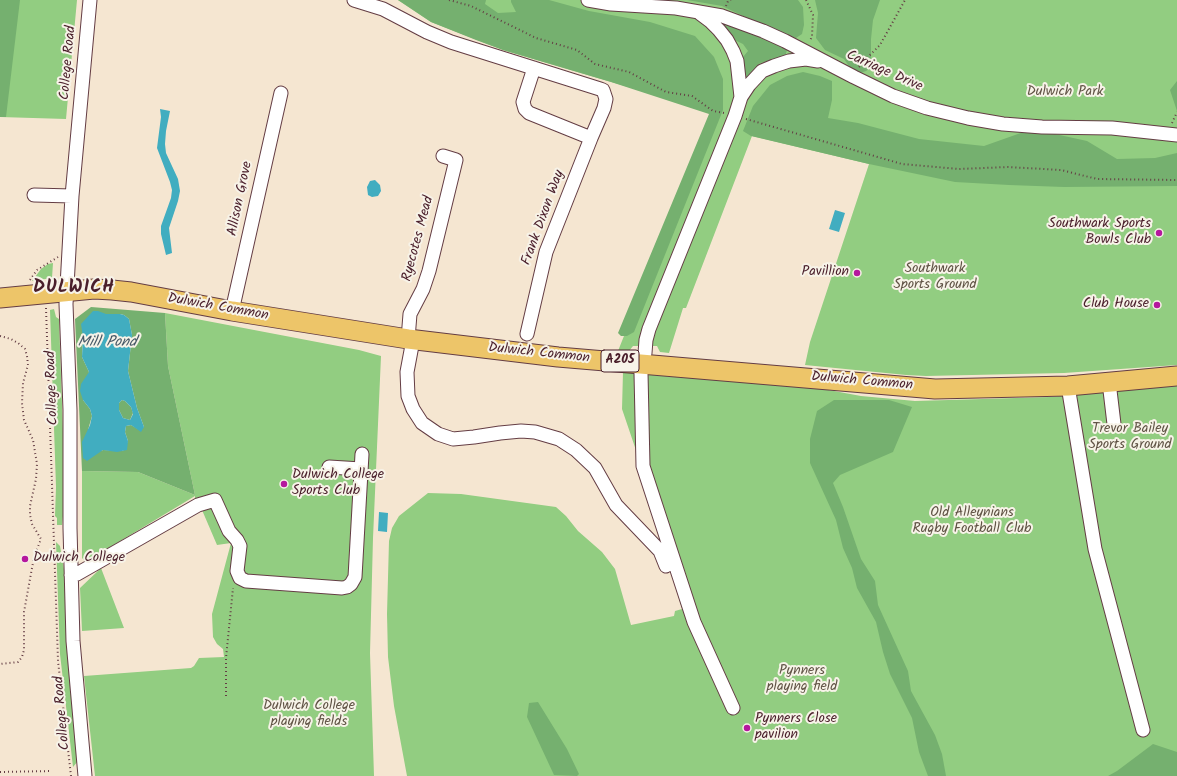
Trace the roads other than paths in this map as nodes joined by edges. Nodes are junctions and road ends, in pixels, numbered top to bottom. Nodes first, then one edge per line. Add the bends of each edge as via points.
1 (90, 0) edge
2 (588, 0) edge
3 (362, 1) edge
4 (698, 12) junction
5 (822, 61) junction
6 (534, 68) junction
7 (280, 93) dead end
8 (741, 97) junction
9 (1177, 135) edge
10 (591, 138) junction
11 (443, 156) dead end
12 (34, 195) dead end
13 (72, 196) junction
14 (67, 291) junction
15 (0, 298) edge
16 (232, 311) junction
17 (526, 334) dead end
18 (411, 340) junction
19 (642, 363) junction
20 (1177, 376) edge
21 (1109, 382) junction
22 (1068, 386) junction
23 (1114, 424) dead end
24 (362, 454) dead end
25 (329, 467) dead end
26 (361, 469) junction
27 (666, 566) dead end
28 (71, 575) junction
29 (734, 708) dead end
30 (1143, 730) dead end
31 (85, 776) edge

1 - 13 street, College Road
2 - 4 street, Carriage Drive
3 - 6 street, Frank Dixon Way via 451,42
4 - 5 street, Carriage Drive via 722,16 763,31
4 - 8 street via 719,30 733,51 737,61
5 - 8 street via 789,61 762,71
5 - 9 street, Carriage Drive via 893,96 968,118 1042,128 1112,128
6 - 10 street via 524,102 525,109
6 - 10 street, Frank Dixon Way via 603,90 606,99 604,108
7 - 16 street, Allison Grove
8 - 19 street via 649,329
10 - 17 street, Frank Dixon Way via 546,252
11 - 18 street, Ryecotes Mead via 456,160 429,271 410,314
12 - 13 street
13 - 14 street, College Road
14 - 15 highway, Dulwich Common / A205
14 - 16 highway, Dulwich Common / A205 via 94,289 131,292
14 - 28 street, College Road
16 - 18 highway, Dulwich Common / A205
18 - 19 highway, Dulwich Common / A205 via 521,353
18 - 27 street via 407,372 408,396 422,422 438,434 453,439 521,431 559,439 576,450 595,468 616,505 660,551
19 - 22 highway, Dulwich Common / A205 via 935,388
19 - 29 street via 640,373 643,466 694,622
20 - 21 highway, Dulwich Common / A205
21 - 22 highway, Dulwich Common / A205
21 - 23 street
22 - 30 street via 1095,549
24 - 26 street
25 - 26 street
26 - 28 street via 355,577 351,584 342,588 246,581 240,578 237,571 240,546 229,531 216,500 198,505 77,574
28 - 31 street, College Road via 73,641

